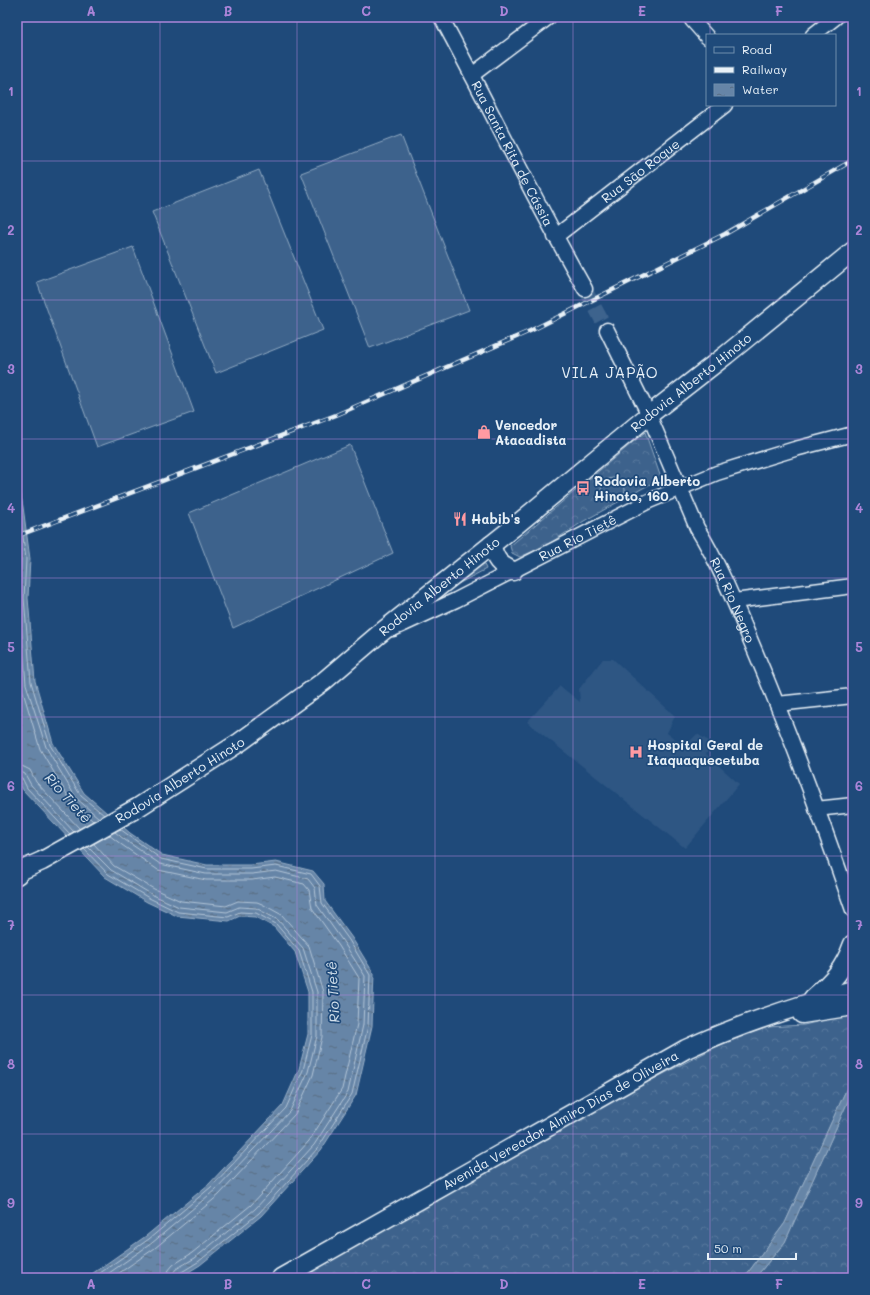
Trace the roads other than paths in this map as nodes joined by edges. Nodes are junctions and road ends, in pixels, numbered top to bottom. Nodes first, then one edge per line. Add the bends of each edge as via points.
1 (441, 17) edge
2 (549, 17) edge
3 (836, 17) edge
4 (692, 20) dead end
5 (814, 34) edge
6 (706, 36) edge
7 (472, 74) junction
8 (724, 106) edge
9 (555, 238) junction
10 (853, 251) edge
11 (585, 289) tunnel mouth
12 (607, 330) tunnel mouth
13 (649, 415) junction
14 (853, 434) edge
15 (680, 488) junction
16 (491, 545) junction
17 (513, 571) junction
18 (853, 586) edge
19 (734, 601) junction
20 (378, 636) junction
21 (853, 696) edge
22 (777, 704) junction
23 (853, 805) edge
24 (816, 809) junction
25 (18, 875) edge
26 (847, 882) edge
27 (853, 910) edge
28 (853, 944) edge
29 (853, 990) edge
30 (807, 1003) junction
31 (853, 1006) edge
32 (748, 1024) junction
33 (280, 1278) edge

1 - 7 street, Rua Santa Rita de Cássia
2 - 7 street
3 - 5 street
4 - 6 street
7 - 9 street, Rua Santa Rita de Cássia
8 - 9 street, Rua São Roque
9 - 11 street, Rua Santa Rita de Cássia
10 - 13 main road, Rodovia Alberto Hinoto
12 - 13 street, Rua Rio Negro
13 - 15 street, Rua Rio Negro
13 - 16 main road, Rodovia Alberto Hinoto
14 - 15 street, Rua Rio Tietê via 724,471
15 - 17 street, Rua Rio Tietê via 649,501
15 - 19 street, Rua Rio Negro
16 - 17 main road via 498,562
16 - 20 main road, Rodovia Alberto Hinoto
17 - 20 street, Rua Rio Tietê
18 - 19 street
19 - 22 street, Rua Rio Negro
20 - 25 main road, Rodovia Alberto Hinoto via 324,681 240,742 137,808
21 - 22 street
22 - 24 street, Rua Rio Negro
23 - 24 street
24 - 26 street, Rua Rio Negro
26 - 27 street, Rua Rio Negro
28 - 30 main road via 843,967 831,982
29 - 30 main road, Avenida Vereador Almiro Dias de Oliveira
30 - 32 main road, Avenida Vereador Almiro Dias de Oliveira
31 - 32 main road
32 - 33 main road, Avenida Vereador Almiro Dias de Oliveira via 686,1049

